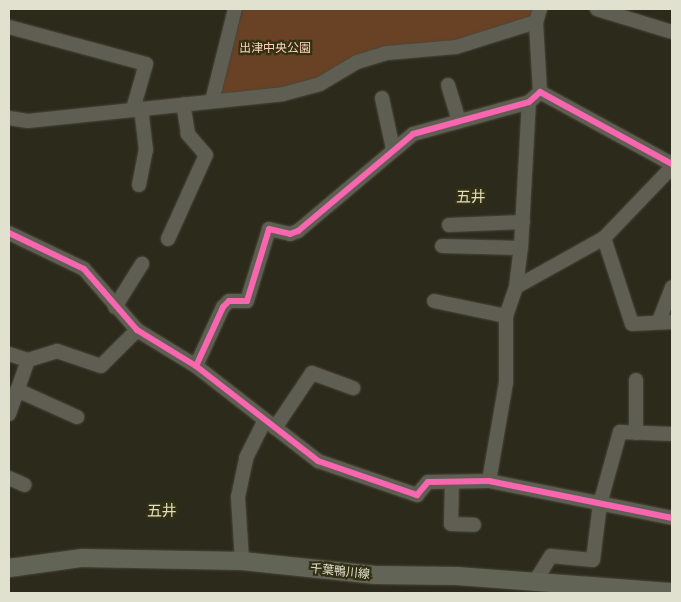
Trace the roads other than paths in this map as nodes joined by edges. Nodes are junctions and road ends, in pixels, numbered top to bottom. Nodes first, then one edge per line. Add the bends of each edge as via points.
1 (235, 9) edge
2 (597, 9) edge
3 (538, 15) edge
4 (9, 27) edge
5 (672, 32) edge
6 (448, 85) dead end
7 (540, 92) junction
8 (382, 98) dead end
9 (212, 101) junction
10 (529, 102) junction
11 (183, 104) junction
12 (137, 109) junction
13 (9, 118) edge
14 (459, 121) junction
15 (393, 149) junction
16 (672, 166) edge
17 (139, 185) dead end
18 (523, 222) junction
19 (449, 226) dead end
20 (9, 233) edge
21 (604, 238) junction
22 (168, 239) dead end
23 (442, 246) dead end
24 (521, 248) junction
25 (142, 264) dead end
26 (516, 287) junction
27 (672, 287) edge
28 (434, 301) dead end
29 (115, 307) junction
30 (506, 316) junction
31 (666, 321) edge
32 (137, 330) junction
33 (9, 354) edge
34 (28, 360) junction
35 (196, 366) junction
36 (636, 380) dead end
37 (353, 388) dead end
38 (17, 390) junction
39 (9, 414) edge
40 (77, 417) dead end
41 (270, 424) junction
42 (636, 433) junction
43 (672, 434) edge
44 (9, 478) edge
45 (489, 481) junction
46 (452, 482) junction
47 (25, 485) dead end
48 (600, 504) junction
49 (672, 518) edge
50 (474, 525) dead end
51 (242, 561) junction
52 (9, 568) edge
53 (534, 583) junction
54 (672, 592) edge

1 - 9 street
2 - 5 street
3 - 7 street
3 - 9 street via 456,46 387,52 357,62 320,84 284,94
4 - 12 street via 146,64
6 - 14 street
7 - 10 street
7 - 16 street
8 - 15 street
9 - 11 street
10 - 14 street
10 - 18 street
11 - 12 street
11 - 22 street via 188,134 206,155
12 - 13 street via 28,121
12 - 17 street via 146,150
14 - 15 street via 413,134
15 - 35 street via 298,231 290,234 269,229 247,301 229,301 223,307
16 - 21 street
18 - 19 street
18 - 24 street
20 - 29 street via 84,269
21 - 26 street
21 - 31 street via 632,324
23 - 24 street
24 - 26 street
25 - 29 street
26 - 30 street
27 - 31 street
28 - 30 street
29 - 32 street
30 - 45 street via 506,383
32 - 34 street via 101,366 57,351
32 - 35 street
33 - 34 street
34 - 38 street
35 - 41 street
36 - 42 street
37 - 41 street via 312,372
38 - 39 street
38 - 40 street
41 - 46 street via 318,461 418,495 428,482
41 - 51 street via 246,458 238,497
42 - 43 street
42 - 48 street via 620,432
44 - 47 street
45 - 46 street
45 - 48 street
46 - 50 street via 452,524
48 - 49 street
48 - 53 street via 593,560 551,556
51 - 52 main road, 千葉鴨川線 via 82,558
51 - 53 main road, 千葉鴨川線 via 375,575 457,576
53 - 54 main road, 千葉鴨川線

